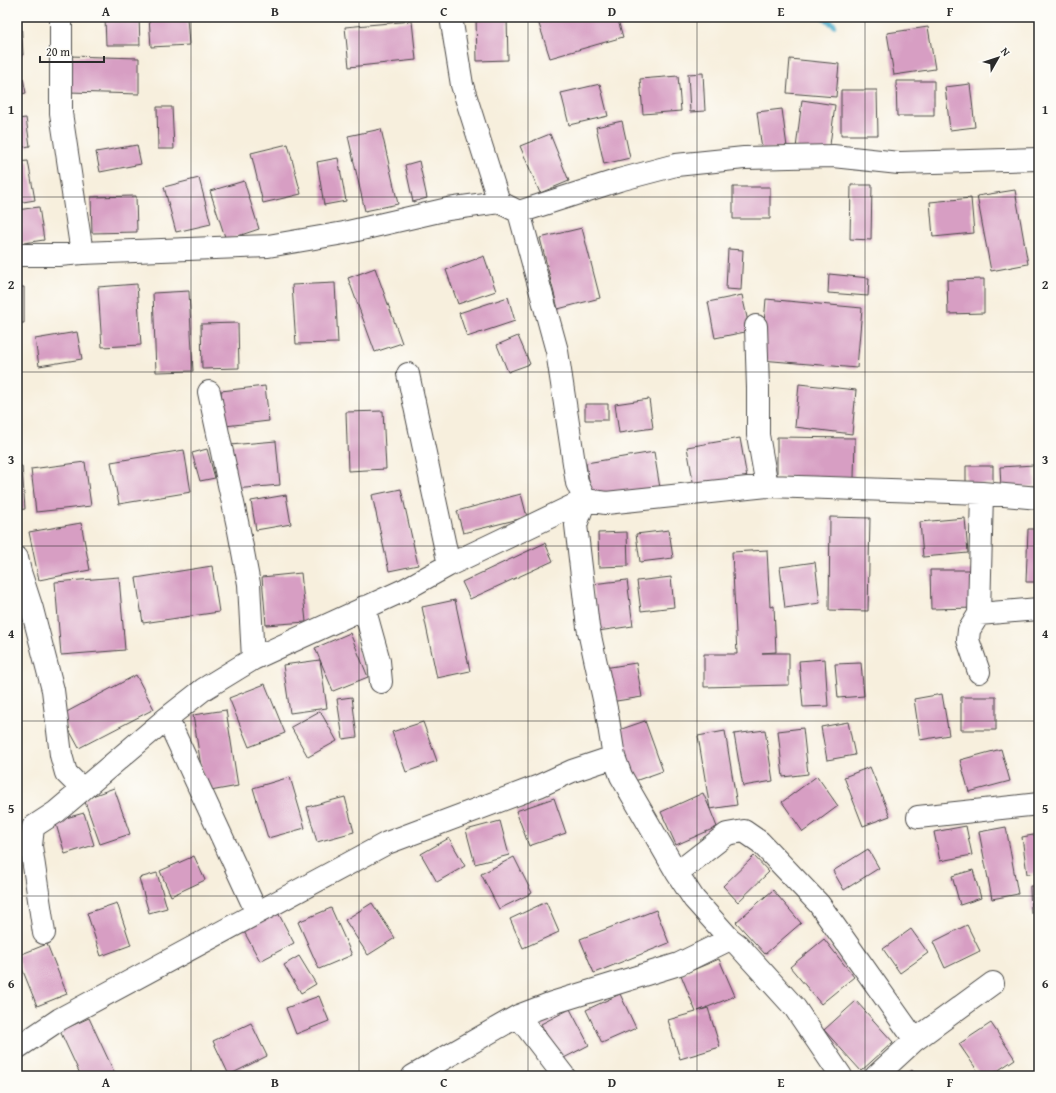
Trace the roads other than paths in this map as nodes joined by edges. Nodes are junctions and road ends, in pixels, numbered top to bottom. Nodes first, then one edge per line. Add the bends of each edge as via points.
1 (61, 17) edge
2 (451, 17) edge
3 (1039, 159) edge
4 (499, 202) junction
5 (519, 212) junction
6 (82, 253) junction
7 (17, 255) edge
8 (756, 326) dead end
9 (408, 374) dead end
10 (209, 392) dead end
11 (767, 486) junction
12 (982, 493) junction
13 (1039, 498) edge
14 (585, 500) junction
15 (17, 558) edge
16 (449, 566) junction
17 (364, 607) junction
18 (1039, 609) edge
19 (979, 614) junction
20 (253, 659) junction
21 (979, 672) dead end
22 (382, 682) dead end
23 (167, 718) junction
24 (614, 757) junction
25 (82, 789) junction
26 (1039, 804) edge
27 (918, 817) dead end
28 (25, 831) edge
29 (676, 873) junction
30 (257, 913) junction
31 (44, 933) dead end
32 (730, 939) junction
33 (993, 983) dead end
34 (518, 1016) junction
35 (915, 1040) junction
36 (17, 1048) edge
37 (413, 1076) edge
38 (564, 1076) edge
39 (841, 1076) edge
40 (876, 1076) edge

1 - 6 street via 61,113
2 - 4 street via 462,85
3 - 5 street via 899,163 833,156 744,158 676,164
4 - 5 street
4 - 6 street via 448,209 344,233 268,246
5 - 14 street via 557,351 577,483
6 - 7 street
8 - 11 street via 758,435
9 - 16 street
10 - 20 street via 249,584
11 - 12 street
11 - 14 street via 606,503
12 - 13 street
12 - 19 street
14 - 16 street
14 - 24 street via 576,525 588,628
15 - 25 street via 53,690 61,755 66,773
16 - 17 street via 404,590
17 - 20 street
17 - 22 street via 380,661
18 - 19 street
19 - 21 street via 969,630 968,640
20 - 23 street via 204,689
23 - 25 street
23 - 30 street
24 - 29 street via 621,776
24 - 30 street via 387,843
25 - 28 street via 56,812
26 - 27 street
28 - 31 street via 31,846
29 - 32 street via 694,899
29 - 35 street via 727,834 744,831 760,842 819,904
30 - 36 street via 60,1019
32 - 34 street via 679,964
32 - 39 street via 795,1008
33 - 35 street
34 - 37 street
34 - 38 street
35 - 40 street

